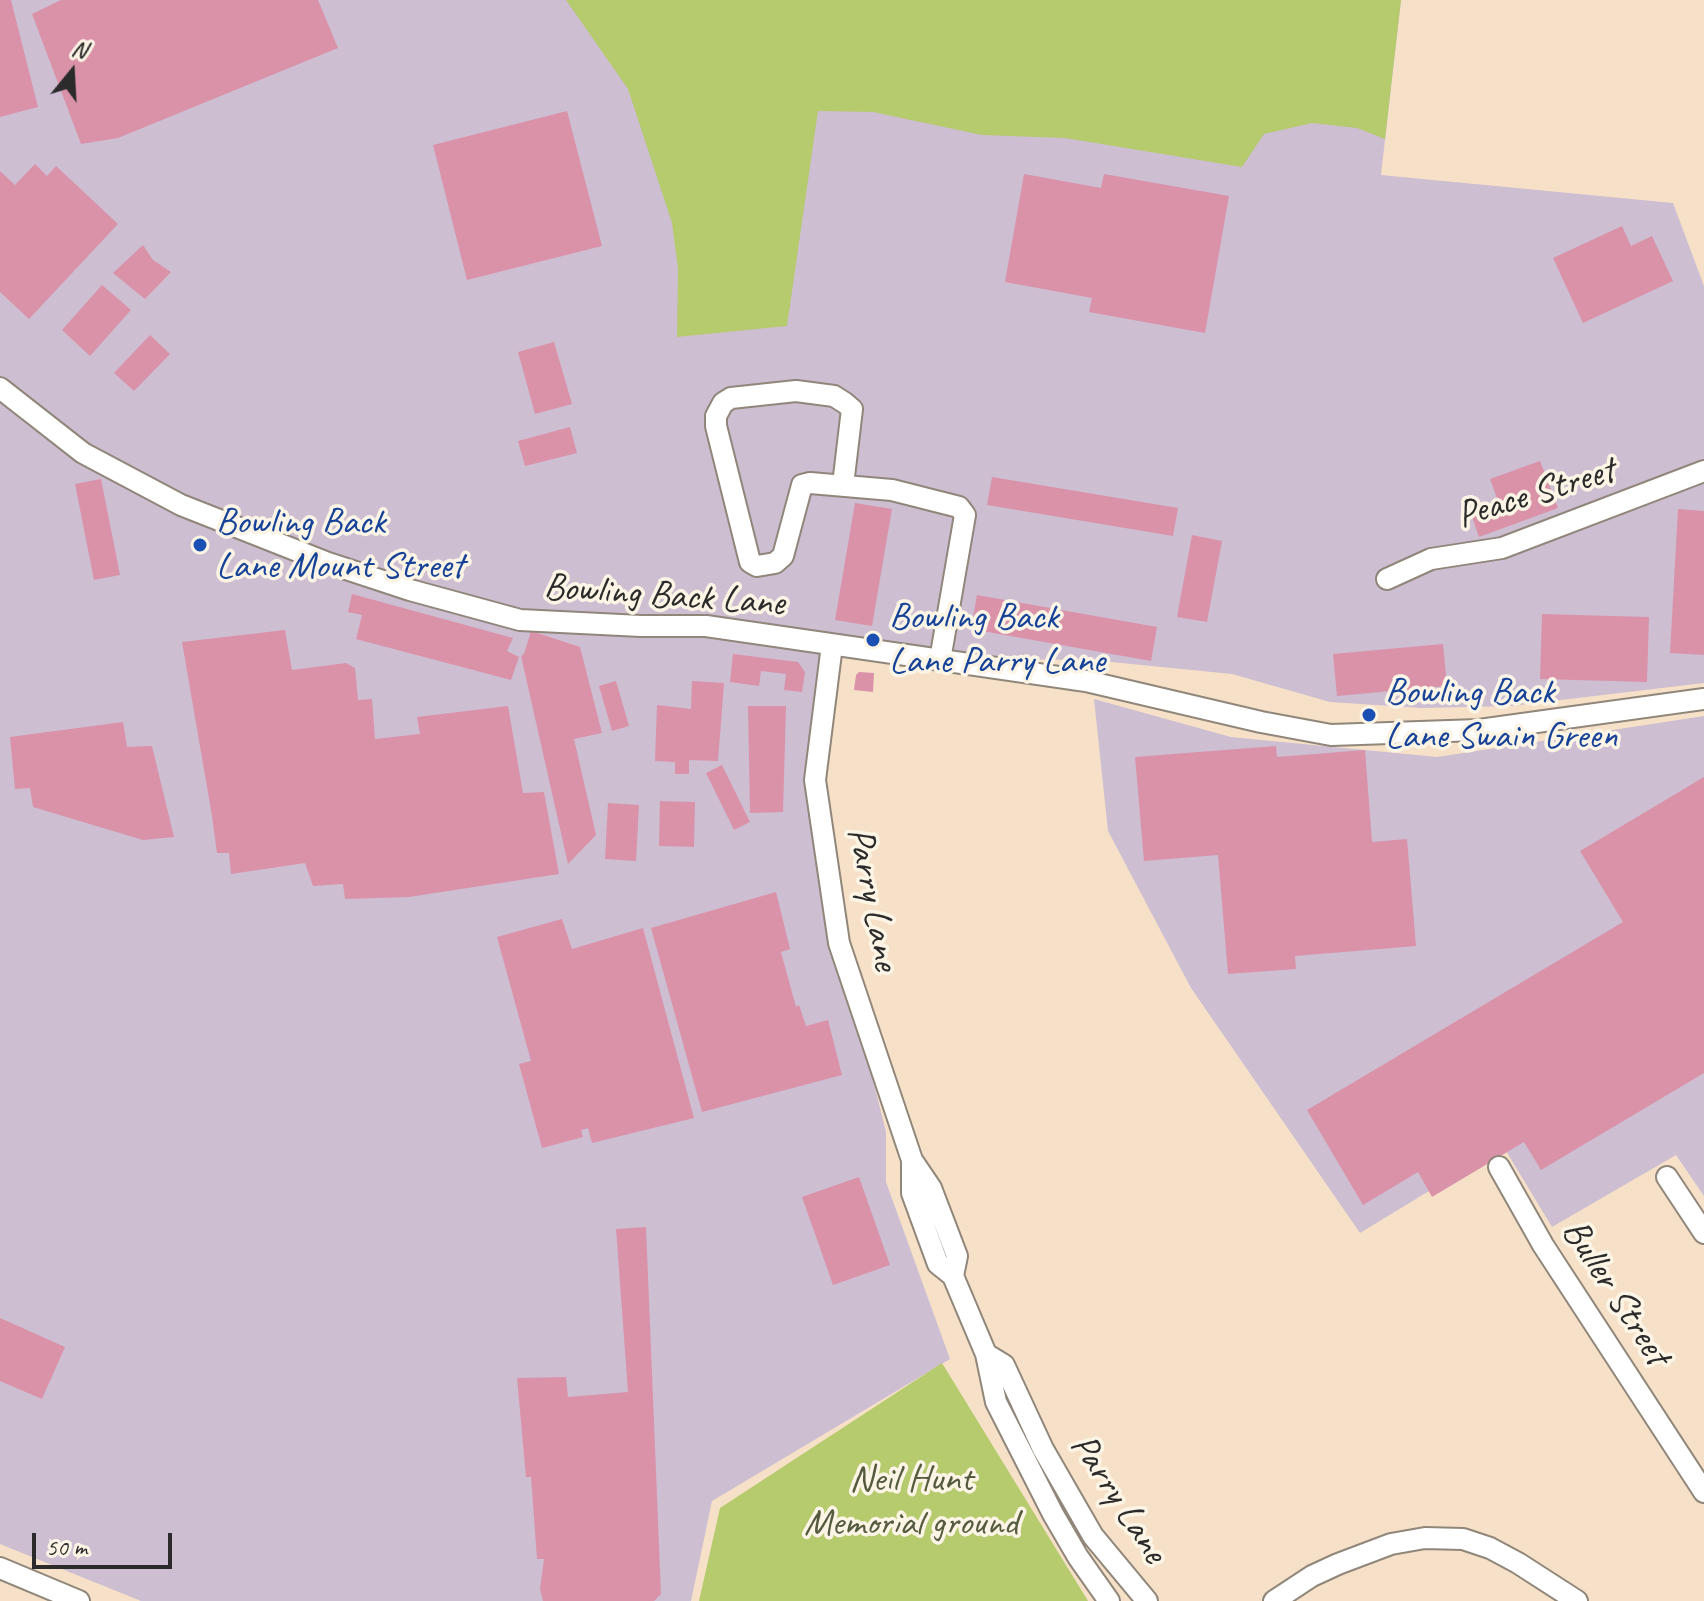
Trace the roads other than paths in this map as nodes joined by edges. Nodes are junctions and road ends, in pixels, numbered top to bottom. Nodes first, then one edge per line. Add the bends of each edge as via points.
1 (0, 388) edge
2 (1704, 471) edge
3 (843, 485) junction
4 (1387, 579) dead end
5 (832, 645) junction
6 (940, 660) junction
7 (1704, 699) edge
8 (1499, 1167) dead end
9 (1667, 1177) dead end
10 (1704, 1233) edge
11 (986, 1354) junction
12 (1704, 1492) edge
13 (0, 1568) edge
14 (79, 1601) edge
15 (1109, 1601) edge
16 (1147, 1601) edge
17 (1274, 1601) edge
18 (1577, 1601) edge

1 - 5 street, Bowling Back Lane via 83,453 181,505 410,590 520,620 706,626
2 - 4 street, Peace Street via 1502,548 1431,559
3 - 3 street via 802,485 783,556 764,566 750,562 716,426 723,403 796,391 834,396 845,403 852,409
3 - 6 street via 935,500 959,507 965,515
5 - 6 street, Bowling Back Lane
5 - 11 street, Parry Lane via 815,780 839,943 912,1160 912,1193 932,1250 938,1264 953,1276
6 - 7 street, Bowling Back Lane via 1086,681 1331,735 1479,730
8 - 12 street, Buller Street via 1543,1245
9 - 10 street
11 - 15 street, Parry Lane via 996,1402 1026,1464
11 - 16 street, Parry Lane via 1004,1365 1043,1449 1093,1536
13 - 14 street
17 - 18 street via 1312,1576 1391,1544 1438,1538 1490,1548

